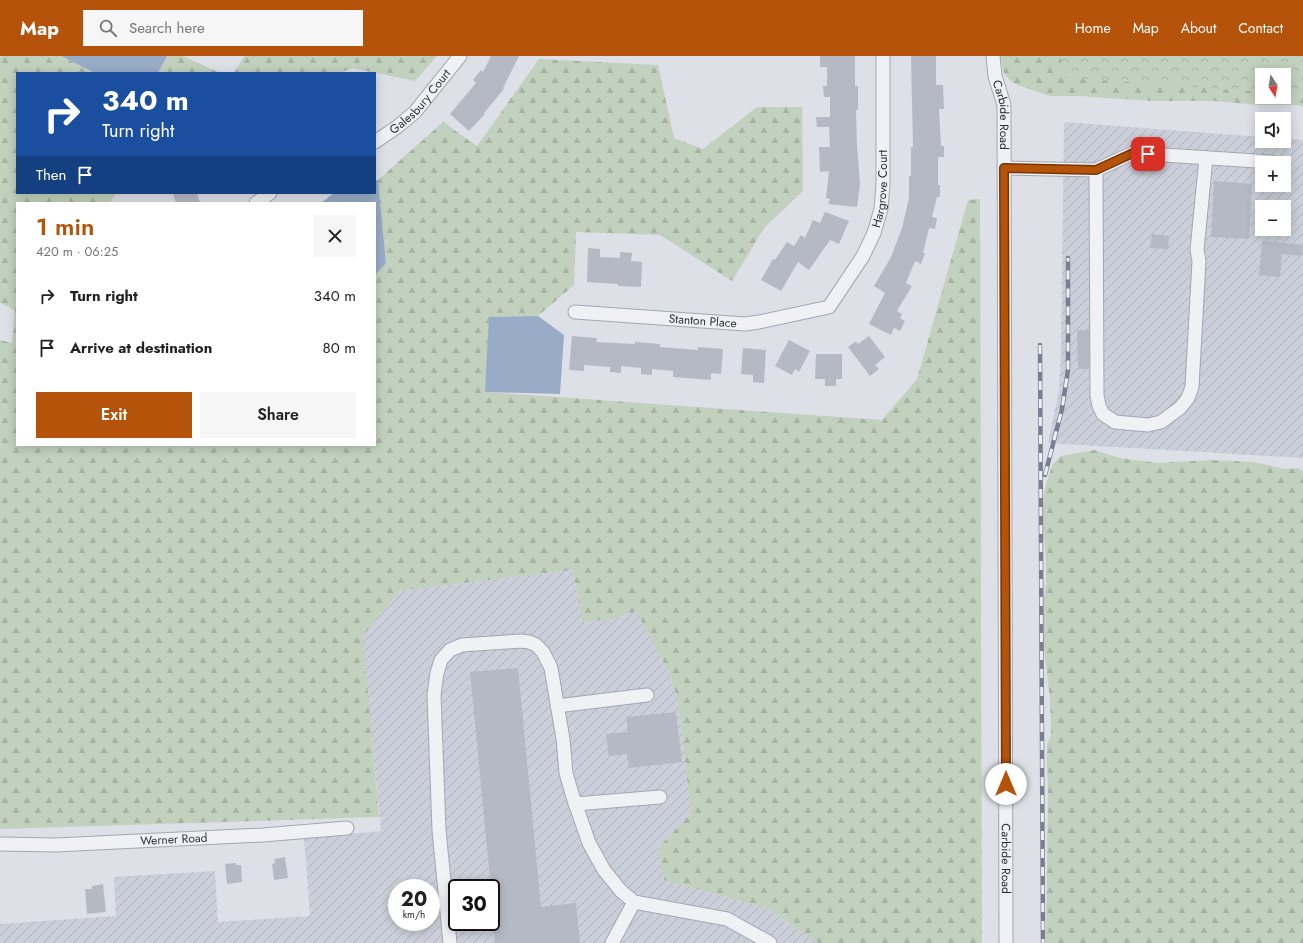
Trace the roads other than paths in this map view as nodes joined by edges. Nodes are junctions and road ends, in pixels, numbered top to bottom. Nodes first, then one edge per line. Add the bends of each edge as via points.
1 (460, 56) edge
2 (883, 56) edge
3 (993, 56) edge
4 (376, 141) edge
5 (1206, 158) junction
6 (1255, 161) edge
7 (1004, 168) junction
8 (1096, 170) junction
9 (269, 194) edge
10 (257, 202) edge
11 (829, 307) joint
12 (575, 312) dead end
13 (647, 695) dead end
14 (557, 706) junction
15 (660, 797) dead end
16 (575, 804) junction
17 (347, 828) dead end
18 (0, 844) edge
19 (634, 902) junction
20 (450, 943) edge
21 (612, 943) edge
22 (770, 943) edge
23 (1006, 943) edge

1 - 4 street, Galesbury Court via 415,112
2 - 11 street, Hargrove Court via 881,209 863,256
3 - 7 street, Carbide Road via 995,76 1004,105
5 - 6 street
5 - 8 street via 1133,153
5 - 8 street via 1196,250 1199,261 1192,387 1180,408 1161,422 1148,426 1115,422 1103,414 1099,406
7 - 8 street
7 - 23 street, Carbide Road
9 - 10 street
11 - 12 street, Stanton Place via 745,324
13 - 14 street
14 - 16 street via 566,773
14 - 20 street via 548,659 529,642 462,645 450,650 442,660 434,694 439,830
15 - 16 street
16 - 19 street via 589,843 604,870
17 - 18 street, Werner Road via 263,835 56,845
19 - 21 street
19 - 22 street via 727,919

